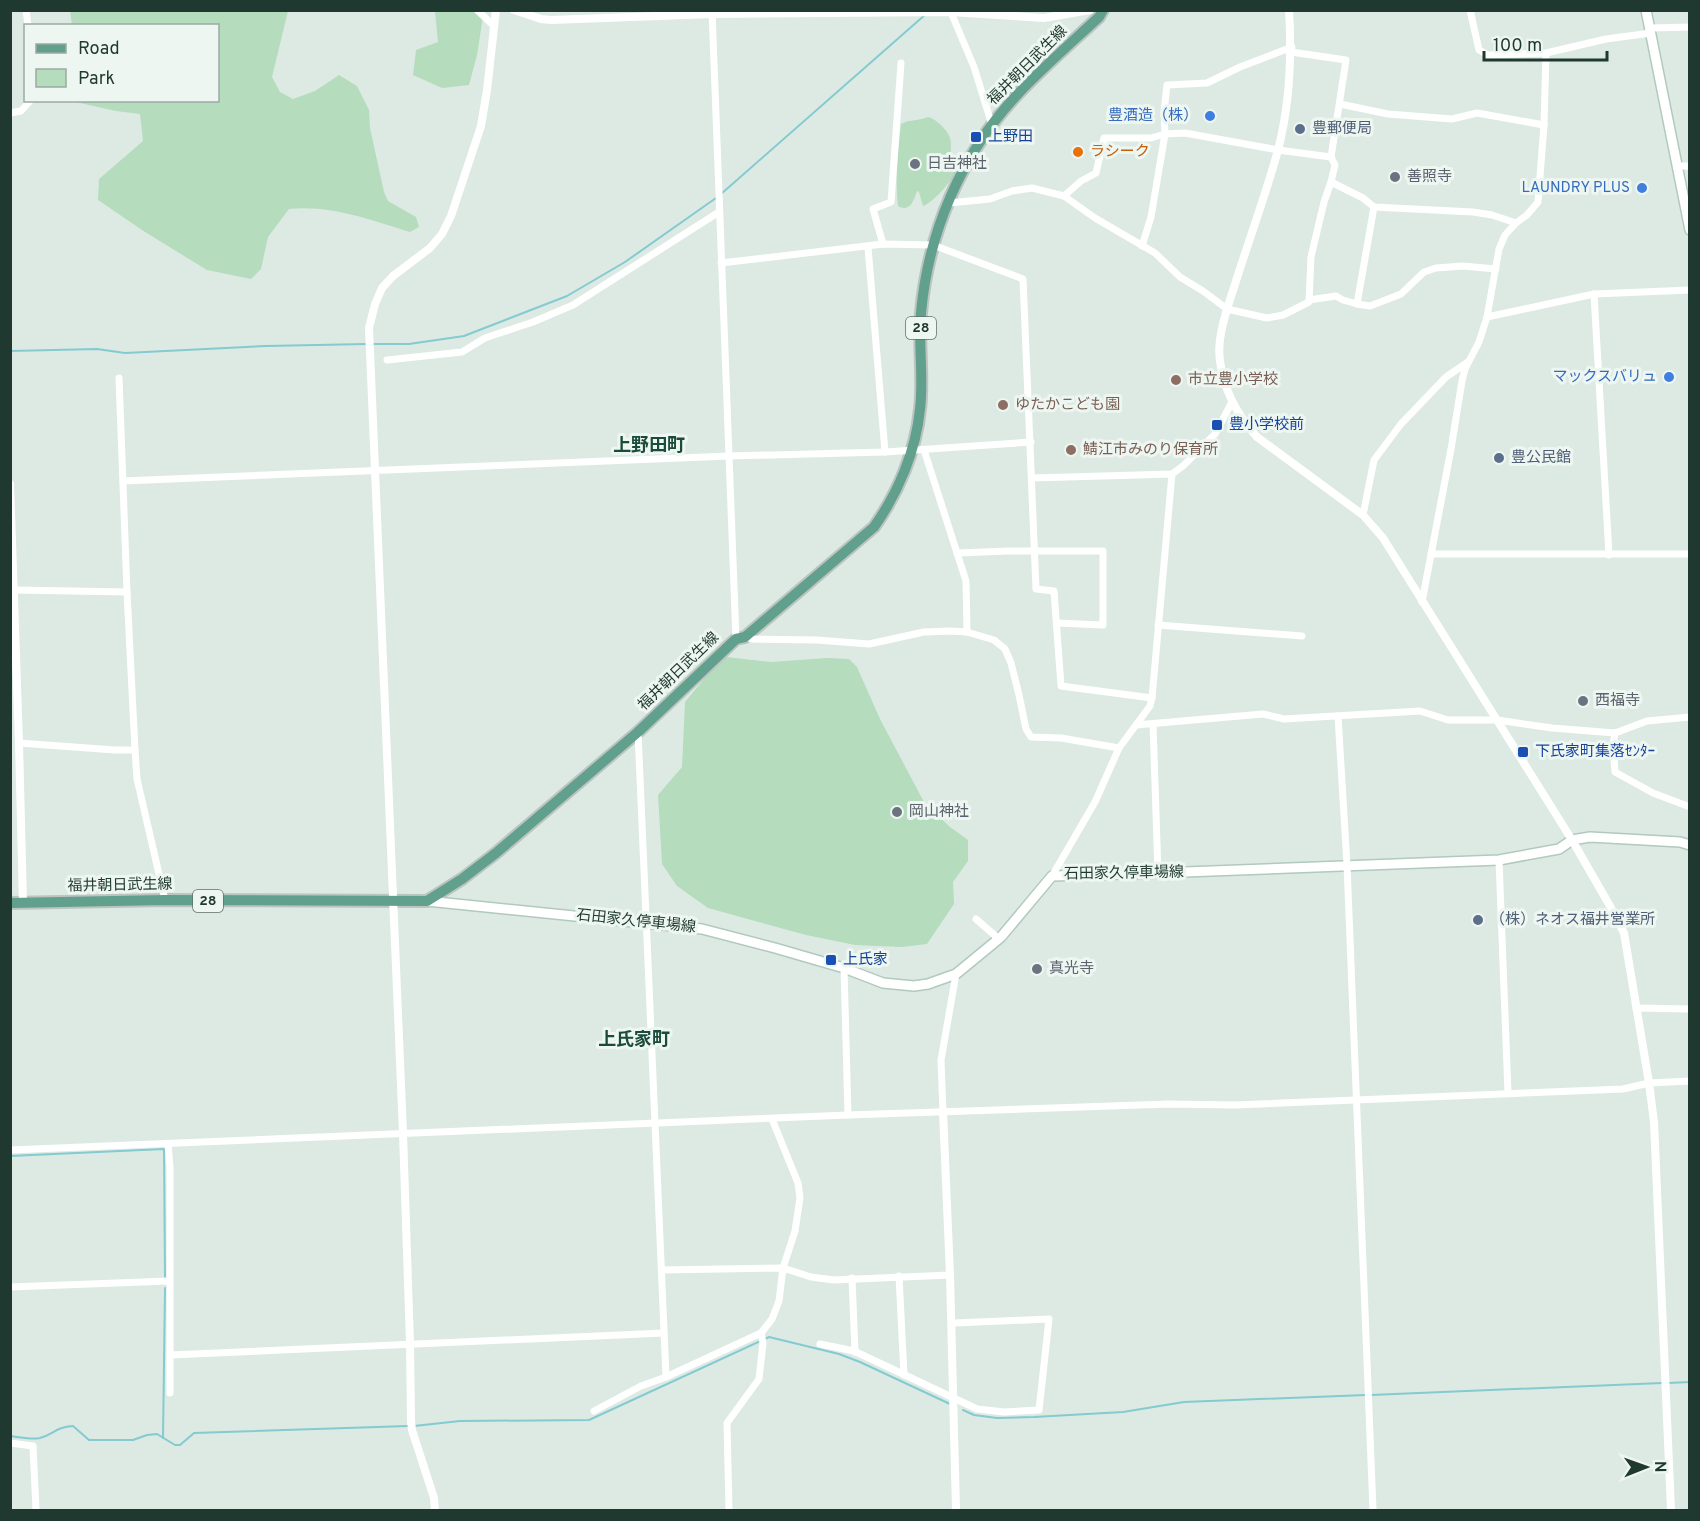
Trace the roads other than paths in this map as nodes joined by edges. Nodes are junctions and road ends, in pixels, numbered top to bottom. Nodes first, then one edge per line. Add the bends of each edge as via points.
1 (477, 10) edge
2 (496, 10) edge
3 (514, 10) edge
4 (1090, 10) edge
5 (1103, 10) edge
6 (1289, 10) edge
7 (1470, 10) edge
8 (1646, 10) edge
9 (951, 11) edge
10 (712, 12) edge
11 (494, 26) junction
12 (1689, 27) edge
13 (1651, 33) junction
14 (1291, 50) junction
15 (1546, 53) junction
16 (901, 63) dead end
17 (29, 102) edge
18 (1340, 104) junction
19 (10, 113) edge
20 (992, 125) junction
21 (1544, 125) junction
22 (1165, 134) junction
23 (1278, 150) junction
24 (1331, 157) junction
25 (1677, 166) junction
26 (1689, 166) edge
27 (1331, 182) junction
28 (1064, 196) junction
29 (949, 203) junction
30 (1374, 207) junction
31 (719, 212) junction
32 (1516, 223) junction
33 (1689, 230) edge
34 (883, 244) junction
35 (868, 246) junction
36 (933, 246) junction
37 (1142, 246) junction
38 (721, 263) junction
39 (1496, 269) junction
40 (1689, 290) edge
41 (1594, 294) junction
42 (1309, 300) junction
43 (1357, 304) junction
44 (1227, 309) junction
45 (1487, 317) junction
46 (387, 360) dead end
47 (1470, 360) junction
48 (119, 378) dead end
49 (1232, 402) junction
50 (1031, 442) junction
51 (924, 450) junction
52 (910, 451) junction
53 (885, 452) junction
54 (729, 456) junction
55 (375, 470) junction
56 (1172, 474) junction
57 (1032, 478) junction
58 (123, 481) junction
59 (10, 484) edge
60 (1363, 515) junction
61 (1035, 550) junction
62 (957, 553) junction
63 (1431, 554) junction
64 (1689, 554) edge
65 (1609, 555) junction
66 (15, 590) junction
67 (126, 592) junction
68 (1422, 602) junction
69 (1057, 623) junction
70 (1158, 625) junction
71 (966, 632) junction
72 (1302, 636) dead end
73 (740, 638) junction
74 (1152, 698) junction
75 (1338, 716) junction
76 (1689, 717) edge
77 (1497, 720) junction
78 (1153, 724) junction
79 (1136, 725) junction
80 (638, 732) junction
81 (1615, 733) junction
82 (20, 743) junction
83 (1119, 748) junction
84 (135, 750) junction
85 (1689, 807) edge
86 (1572, 840) junction
87 (1689, 845) edge
88 (1499, 860) junction
89 (1347, 866) junction
90 (1158, 873) junction
91 (1052, 876) junction
92 (165, 900) junction
93 (427, 901) junction
94 (394, 902) junction
95 (10, 903) edge
96 (23, 903) junction
97 (976, 919) dead end
98 (648, 922) junction
99 (999, 939) junction
100 (843, 968) junction
101 (956, 974) junction
102 (1636, 1008) junction
103 (1689, 1009) edge
104 (1689, 1081) edge
105 (1649, 1083) junction
106 (1508, 1093) junction
107 (1356, 1099) junction
108 (943, 1112) junction
109 (848, 1114) junction
110 (772, 1119) junction
111 (656, 1123) junction
112 (403, 1133) junction
113 (168, 1144) junction
114 (10, 1150) edge
115 (783, 1268) junction
116 (662, 1270) junction
117 (950, 1275) junction
118 (899, 1276) junction
119 (852, 1278) junction
120 (169, 1281) junction
121 (10, 1287) edge
122 (955, 1323) dead end
123 (664, 1333) junction
124 (762, 1337) junction
125 (410, 1343) junction
126 (820, 1344) dead end
127 (855, 1352) junction
128 (170, 1355) junction
129 (904, 1375) junction
130 (666, 1377) junction
131 (170, 1393) dead end
132 (953, 1398) junction
133 (594, 1411) dead end
134 (10, 1443) edge
135 (36, 1510) edge
136 (435, 1510) edge
137 (729, 1510) edge
138 (956, 1510) edge
139 (1373, 1510) edge
140 (1671, 1510) edge

1 - 11 street
2 - 11 street
3 - 10 street via 551,20
4 - 9 street via 1044,18
5 - 20 main road, 福井朝日武生線 / 28
6 - 14 street
7 - 15 street via 1479,50 1488,55
8 - 13 main road
9 - 10 street
9 - 20 street
10 - 31 street
11 - 55 street via 481,126 451,216 430,248 382,288 375,304 369,328
12 - 13 street via 1652,28
13 - 15 street
13 - 25 main road
14 - 18 street via 1346,60
14 - 22 street via 1208,82 1167,86
14 - 23 street via 1289,100
15 - 21 street
16 - 34 street via 891,202 873,209
17 - 19 street via 21,111
18 - 21 street via 1388,114 1452,119 1477,113
18 - 24 street
20 - 29 main road, 福井朝日武生線 / 28 via 969,158
21 - 32 street via 1538,202
22 - 23 street via 1185,133
22 - 28 street via 1151,138 1104,138 1096,173
22 - 37 street
23 - 24 street
23 - 44 street
24 - 27 street via 1335,165
25 - 26 street
25 - 33 main road
27 - 30 street
27 - 42 street via 1311,257
28 - 29 street via 1032,188
28 - 37 street
29 - 36 main road, 福井朝日武生線 / 28
30 - 32 street via 1473,212
30 - 43 street
31 - 38 street
31 - 46 street via 573,305 485,338 462,352
32 - 39 street via 1499,249
34 - 35 street
34 - 36 street
35 - 38 street
35 - 53 street
36 - 50 street via 1023,279
36 - 52 main road, 福井朝日武生線 / 28 via 921,315 920,409
37 - 44 street
38 - 54 street
39 - 43 street via 1436,268 1424,272 1401,294 1370,306
39 - 45 street
40 - 41 street
41 - 45 street
41 - 65 street
42 - 43 street via 1336,296
42 - 44 street via 1283,315 1267,318
44 - 49 street via 1219,359
45 - 47 street
47 - 60 street via 1446,377 1401,424 1374,460
47 - 63 street via 1462,381
48 - 58 street
49 - 56 street via 1215,434
49 - 60 street via 1257,437
50 - 51 street
50 - 57 street
51 - 52 street
51 - 62 street
52 - 53 street
52 - 73 main road, 福井朝日武生線 / 28 via 901,480 874,527
53 - 54 street
54 - 55 street
54 - 73 street
55 - 58 street
55 - 94 street
56 - 57 street
56 - 70 street
57 - 61 street
58 - 67 street
59 - 66 street
60 - 68 street via 1383,538
61 - 62 street
61 - 69 street via 1036,590 1054,591
61 - 69 street via 1103,551 1103,626
62 - 71 street via 966,581
63 - 65 street
63 - 68 street
64 - 65 street
66 - 67 street
66 - 82 street
67 - 84 street
68 - 77 street
69 - 74 street via 1061,686
70 - 72 street
70 - 74 street
71 - 73 street via 924,632 869,644
71 - 83 street via 994,640 1005,649 1031,737
73 - 80 main road, 福井朝日武生線 / 28
74 - 79 street
75 - 77 street via 1420,711 1448,720
75 - 78 street via 1284,719 1263,714
75 - 89 street
76 - 81 street via 1647,721
77 - 81 street
77 - 86 street
78 - 79 street
78 - 90 street
79 - 83 street
80 - 93 main road, 福井朝日武生線 / 28 via 496,853
80 - 98 street
81 - 85 street via 1616,772
82 - 84 street
82 - 96 street
83 - 91 street via 1095,802
84 - 92 street via 137,779
86 - 87 main road, 石田家久停車場線 via 1626,838
86 - 88 main road, 石田家久停車場線 via 1559,849
86 - 102 street via 1624,933
88 - 89 main road, 石田家久停車場線
88 - 106 street
89 - 90 main road, 石田家久停車場線
89 - 107 street
90 - 91 main road, 石田家久停車場線
91 - 99 main road, 石田家久停車場線
92 - 94 main road, 福井朝日武生線 / 28
92 - 96 main road, 福井朝日武生線 / 28
93 - 94 main road, 福井朝日武生線 / 28
93 - 98 main road, 石田家久停車場線
94 - 112 street
95 - 96 main road, 福井朝日武生線 / 28
97 - 99 street
98 - 100 main road, 石田家久停車場線 via 702,929
98 - 111 street
99 - 101 main road, 石田家久停車場線
100 - 101 main road, 石田家久停車場線 via 884,983 914,986
100 - 109 street
101 - 108 street via 941,1060
102 - 103 street
102 - 105 street
104 - 105 street
105 - 106 street via 1623,1089
105 - 140 street
106 - 107 street
107 - 108 street
107 - 139 street
108 - 109 street
108 - 117 street
109 - 110 street
110 - 111 street
110 - 115 street via 798,1183 800,1198
111 - 112 street
111 - 116 street
112 - 113 street
112 - 125 street
113 - 114 street
113 - 120 street
115 - 116 street
115 - 119 street via 811,1277
115 - 124 street via 779,1301
116 - 123 street
117 - 118 street
117 - 132 street
118 - 119 street
118 - 129 street
119 - 127 street
120 - 121 street
120 - 128 street
122 - 132 street via 1049,1319 1039,1410 1004,1412 977,1408
123 - 125 street
123 - 130 street
124 - 130 street
124 - 137 street via 759,1379 726,1423
125 - 128 street
125 - 136 street via 412,1426
126 - 127 street
127 - 129 street
128 - 131 street
129 - 132 street
130 - 133 street
132 - 138 street
134 - 135 street via 33,1446

